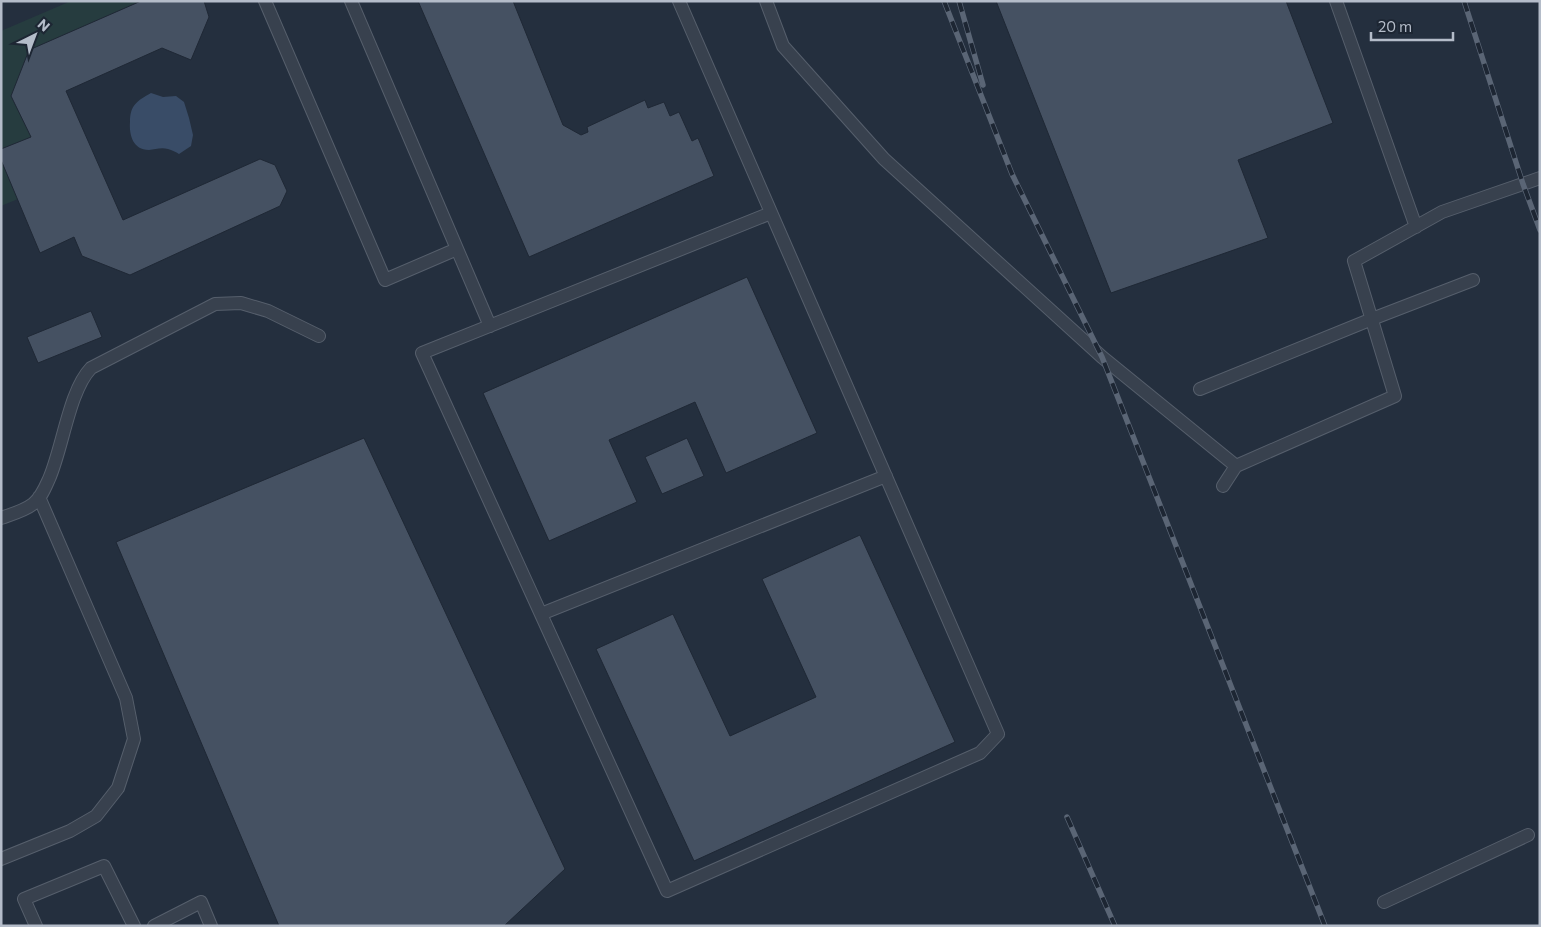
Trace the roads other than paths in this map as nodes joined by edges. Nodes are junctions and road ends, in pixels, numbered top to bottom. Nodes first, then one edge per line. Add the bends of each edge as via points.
1 (265, 1) edge
2 (351, 1) edge
3 (679, 1) edge
4 (766, 1) edge
5 (1336, 1) edge
6 (1540, 178) edge
7 (771, 213) junction
8 (1416, 227) junction
9 (457, 249) junction
10 (1474, 280) dead end
11 (1372, 318) junction
12 (490, 326) junction
13 (320, 336) dead end
14 (1200, 389) dead end
15 (1236, 466) junction
16 (886, 476) junction
17 (1223, 486) dead end
18 (40, 497) junction
19 (1, 518) edge
20 (541, 614) junction
21 (1528, 835) dead end
22 (1, 859) edge
23 (1384, 902) dead end
24 (36, 926) edge
25 (134, 926) edge
26 (154, 926) edge
27 (212, 926) edge

1 - 9 lane via 385,280
2 - 9 lane
3 - 7 lane
4 - 15 lane via 783,46 884,159 1102,357
5 - 8 lane
6 - 8 lane via 1442,212
7 - 12 lane
7 - 16 lane
8 - 11 lane via 1354,262
9 - 12 lane
10 - 11 lane
11 - 14 lane
11 - 15 lane via 1395,396
12 - 20 lane via 422,353
13 - 18 lane via 268,311 241,303 215,304 91,368 83,376 55,466
15 - 17 lane
16 - 20 lane
16 - 20 lane via 998,734 980,753 667,891
18 - 19 lane via 25,510
18 - 22 lane via 126,698 134,739 118,788 96,816 70,831
21 - 23 lane
24 - 25 lane via 24,899 104,866
26 - 27 lane via 201,902

